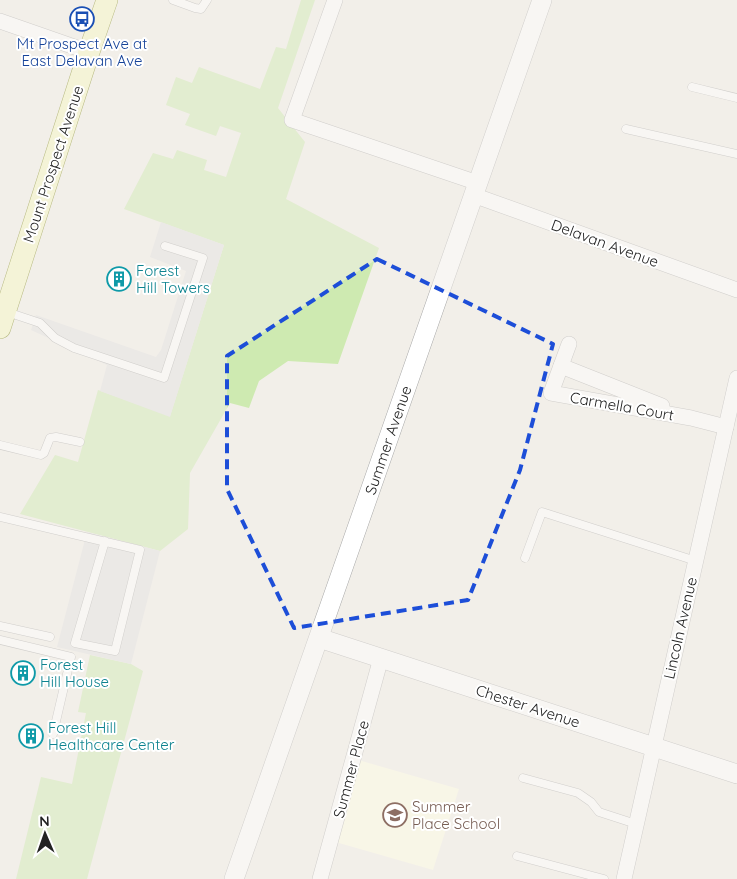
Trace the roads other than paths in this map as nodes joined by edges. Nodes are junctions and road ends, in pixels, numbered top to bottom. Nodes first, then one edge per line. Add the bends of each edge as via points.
1 (107, 0) edge
2 (173, 0) edge
3 (206, 0) edge
4 (335, 0) edge
5 (542, 0) edge
6 (0, 21) edge
7 (88, 52) junction
8 (692, 87) dead end
9 (737, 98) edge
10 (626, 129) dead end
11 (737, 154) edge
12 (475, 189) junction
13 (165, 246) dead end
14 (737, 290) edge
15 (3, 320) edge
16 (570, 344) dead end
17 (561, 366) junction
18 (737, 378) edge
19 (691, 418) junction
20 (726, 428) junction
21 (80, 442) dead end
22 (0, 445) edge
23 (0, 517) edge
24 (105, 542) junction
25 (525, 558) dead end
26 (696, 561) junction
27 (0, 626) edge
28 (50, 637) dead end
29 (319, 638) junction
30 (0, 640) edge
31 (381, 658) junction
32 (53, 734) dead end
33 (654, 747) junction
34 (737, 774) edge
35 (524, 778) dead end
36 (636, 824) junction
37 (517, 856) dead end
38 (234, 879) edge
39 (320, 879) edge
40 (604, 879) edge
41 (624, 879) edge

1 - 7 main road, Mount Prospect Avenue
2 - 3 lane via 201,9
4 - 12 street, Delavan Avenue via 292,120
5 - 12 street, Summer Avenue
6 - 7 street
7 - 15 main road, Mount Prospect Avenue
8 - 9 lane
10 - 11 lane
12 - 14 street, Delavan Avenue
12 - 29 street, Summer Avenue
13 - 15 lane via 203,258 164,378 74,348 55,338 40,323
16 - 17 street, Carmella Court
17 - 19 street, Carmella Court
17 - 19 street, Carmella Court via 551,393
18 - 20 street, Lincoln Avenue
19 - 20 street, Carmella Court
20 - 26 street, Lincoln Avenue
21 - 22 lane via 50,438 41,455
23 - 24 lane
24 - 24 lane via 140,550 115,651 74,643
25 - 26 lane via 542,512
26 - 33 street, Lincoln Avenue
27 - 28 lane
29 - 31 street, Chester Avenue
29 - 38 street, Summer Avenue
30 - 32 lane via 71,657
31 - 33 street, Chester Avenue
31 - 39 street, Summer Place
33 - 34 street, Chester Avenue
33 - 36 street, Lincoln Avenue
35 - 36 lane via 578,793 599,812
36 - 41 street, Lincoln Avenue
37 - 40 lane

